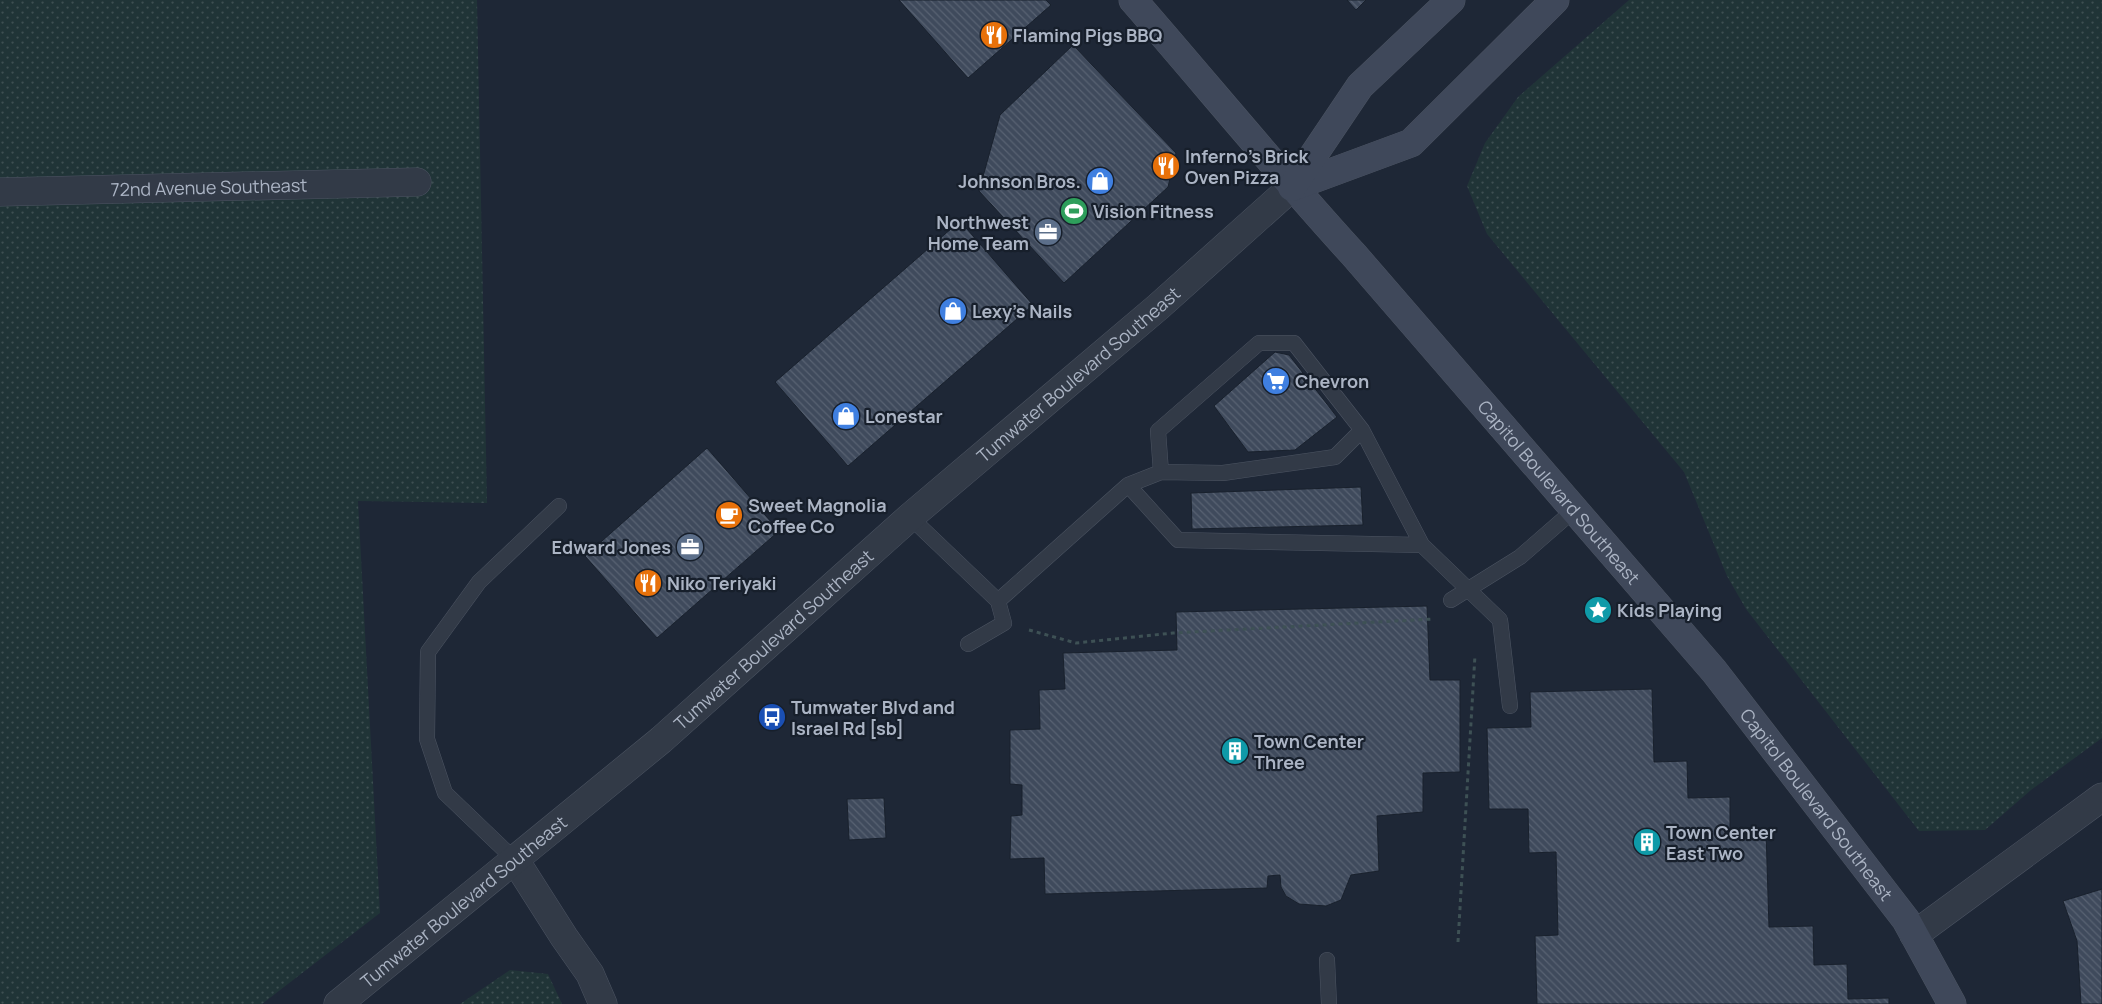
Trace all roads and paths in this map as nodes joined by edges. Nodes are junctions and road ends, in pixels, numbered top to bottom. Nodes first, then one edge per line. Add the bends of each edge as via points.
1 (1134, 0) edge
2 (1451, 0) edge
3 (1555, 0) edge
4 (417, 182) dead end
5 (1292, 187) junction
6 (0, 192) edge
7 (1362, 430) junction
8 (1162, 472) junction
9 (1128, 485) junction
10 (559, 506) dead end
11 (1574, 510) junction
12 (910, 517) junction
13 (1422, 545) junction
14 (1469, 588) junction
15 (1452, 600) dead end
16 (998, 601) junction
17 (1438, 619) dead end
18 (1004, 623) junction
19 (968, 644) dead end
20 (1476, 646) dead end
21 (1510, 706) dead end
22 (2102, 797) edge
23 (515, 860) junction
24 (1914, 936) junction
25 (1458, 942) dead end
26 (1327, 960) dead end
27 (338, 1004) edge
28 (603, 1004) edge
29 (1329, 1004) edge
30 (1952, 1004) edge

1 - 5 main road, Capitol Boulevard Southeast
2 - 5 main road via 1360,86
3 - 5 main road via 1411,143
4 - 6 street, 72nd Avenue Southeast
5 - 11 main road, Capitol Boulevard Southeast
5 - 12 street, Tumwater Boulevard Southeast via 1158,307
7 - 8 lane via 1335,457 1223,473
7 - 8 lane via 1294,343 1259,343 1158,431
7 - 13 lane
8 - 9 lane
9 - 13 lane via 1178,540
9 - 16 lane
10 - 23 lane via 479,582 428,652 426,739 445,793
11 - 14 lane via 1520,557
11 - 24 main road, Capitol Boulevard Southeast via 1714,672 1906,920
12 - 16 lane
12 - 23 street, Tumwater Boulevard Southeast via 661,740
13 - 14 lane
14 - 15 lane
14 - 21 lane via 1500,620
16 - 18 lane
17 - 18 path via 1173,633 1076,643
18 - 19 lane
20 - 25 path
22 - 24 street
23 - 27 street, Tumwater Boulevard Southeast
23 - 28 street via 590,974
24 - 30 main road, Capitol Boulevard Southeast
26 - 29 lane

